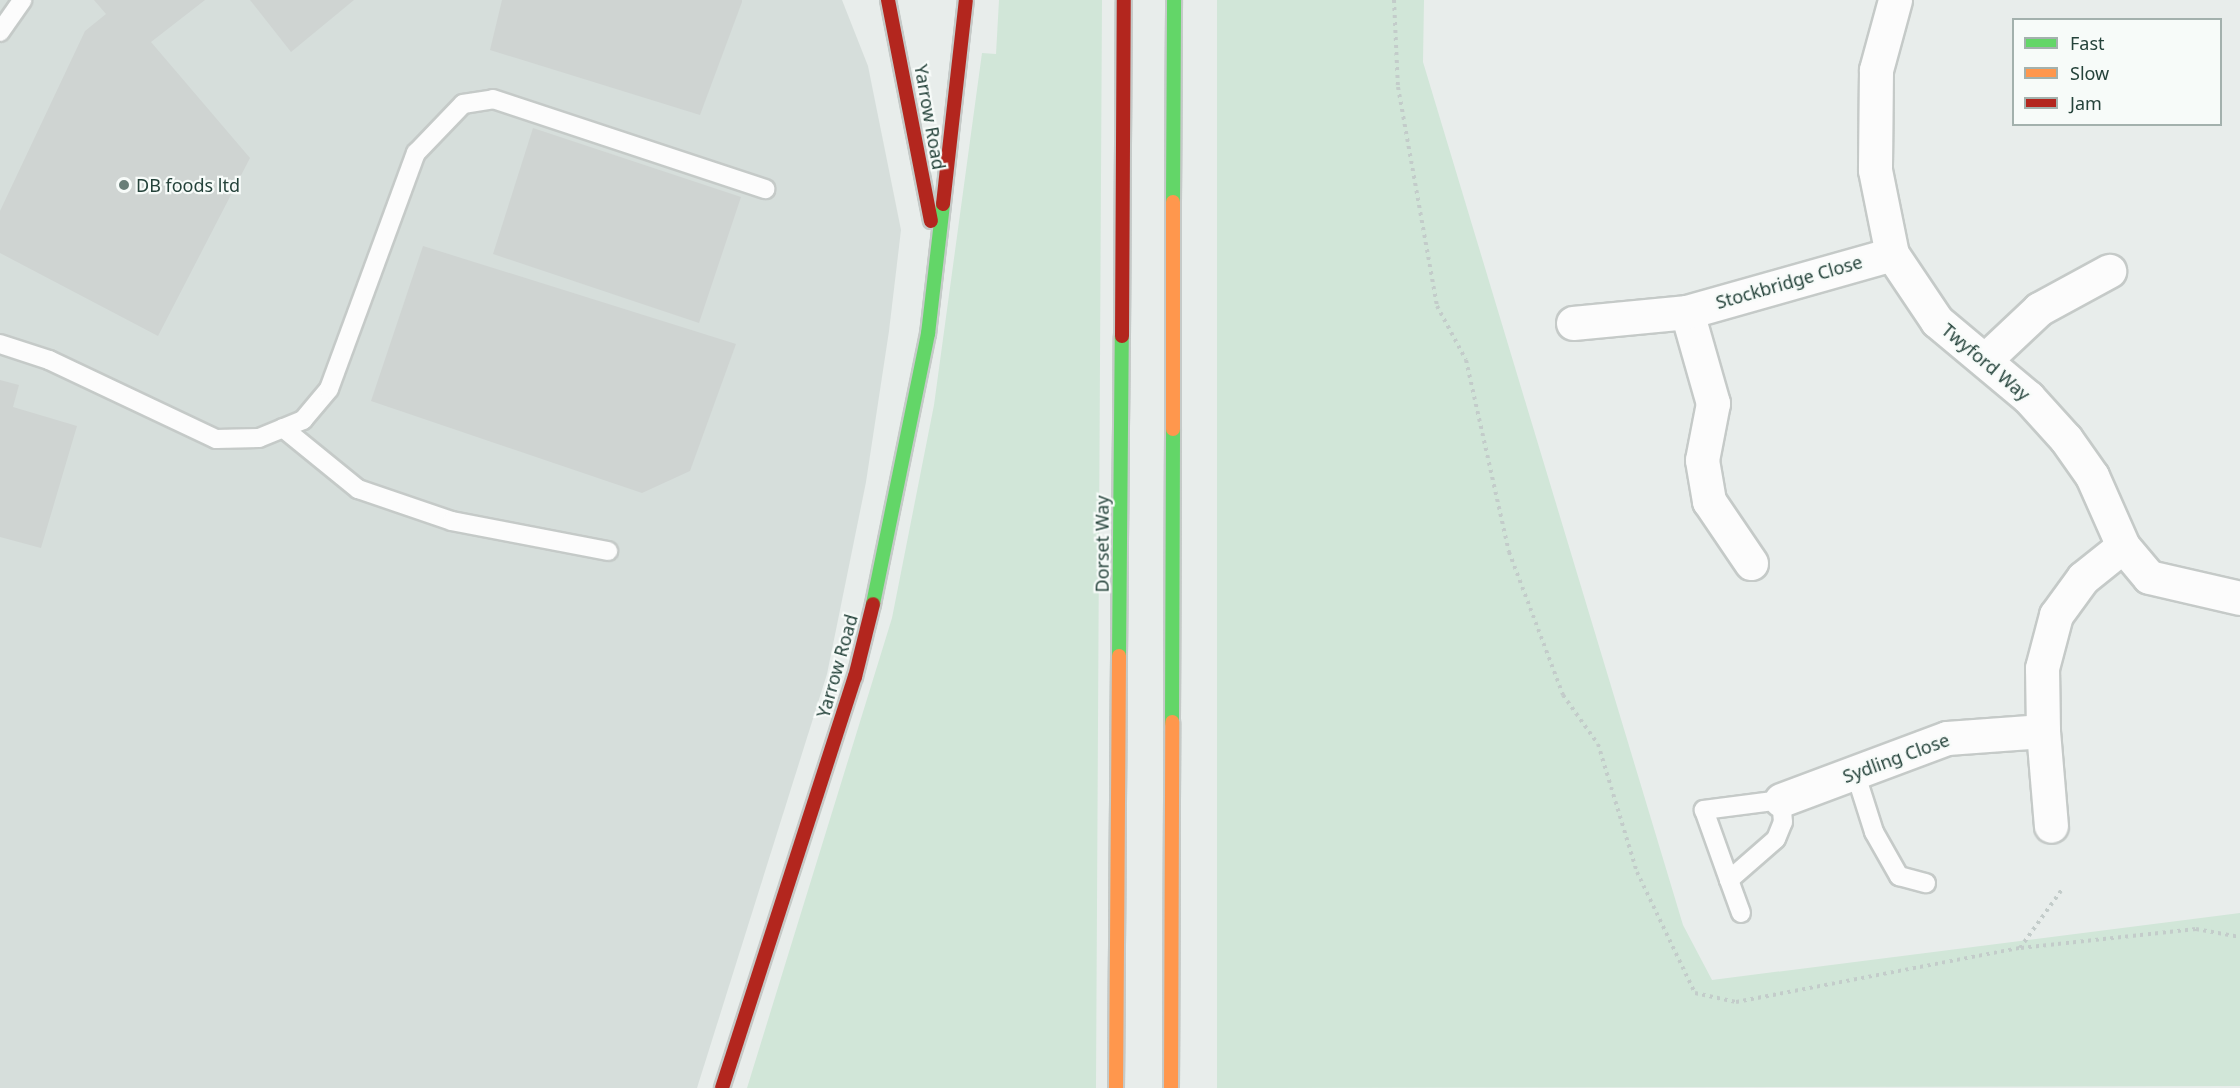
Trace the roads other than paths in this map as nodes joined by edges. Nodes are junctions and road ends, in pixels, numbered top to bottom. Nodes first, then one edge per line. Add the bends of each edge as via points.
1 (22, 0) edge
2 (888, 0) edge
3 (966, 0) edge
4 (1124, 0) edge
5 (1174, 0) edge
6 (1895, 0) edge
7 (0, 32) edge
8 (765, 189) dead end
9 (935, 241) junction
10 (1892, 254) junction
11 (2109, 271) dead end
12 (1687, 312) junction
13 (1573, 323) dead end
14 (0, 344) edge
15 (1986, 359) junction
16 (283, 428) junction
17 (2123, 546) junction
18 (608, 551) dead end
19 (1751, 564) dead end
20 (2240, 598) edge
21 (2043, 731) junction
22 (1855, 772) junction
23 (1781, 800) junction
24 (2051, 826) dead end
25 (1729, 880) junction
26 (1926, 883) dead end
27 (1741, 913) dead end
28 (722, 1088) edge
29 (1116, 1088) edge
30 (1171, 1088) edge

1 - 7 lane
2 - 9 main road, Yarrow Road
3 - 9 main road, Yarrow Road
4 - 29 main road, Dorset Way
5 - 30 main road
6 - 10 street, Twyford Way via 1876,70 1875,170
8 - 16 lane via 493,99 463,104 416,153 329,389 303,420
9 - 28 main road, Yarrow Road via 928,334 855,677
10 - 12 street, Stockbridge Close
10 - 15 street, Twyford Way via 1937,321
11 - 15 street via 2039,309
12 - 13 street, Stockbridge Close
12 - 19 street via 1713,403 1702,460 1709,501
14 - 16 lane via 49,360 216,439 259,438
15 - 17 street, Twyford Way via 2066,439 2092,476
16 - 18 lane via 358,489 452,521
17 - 20 street, Twyford Way via 2149,577
17 - 21 street via 2083,578 2056,615 2042,668
21 - 22 street, Sydling Close via 1947,738
21 - 24 street
22 - 23 street, Sydling Close
22 - 26 lane via 1874,832 1899,876
23 - 25 lane via 1783,822 1776,839
23 - 25 lane via 1704,810
25 - 27 lane

